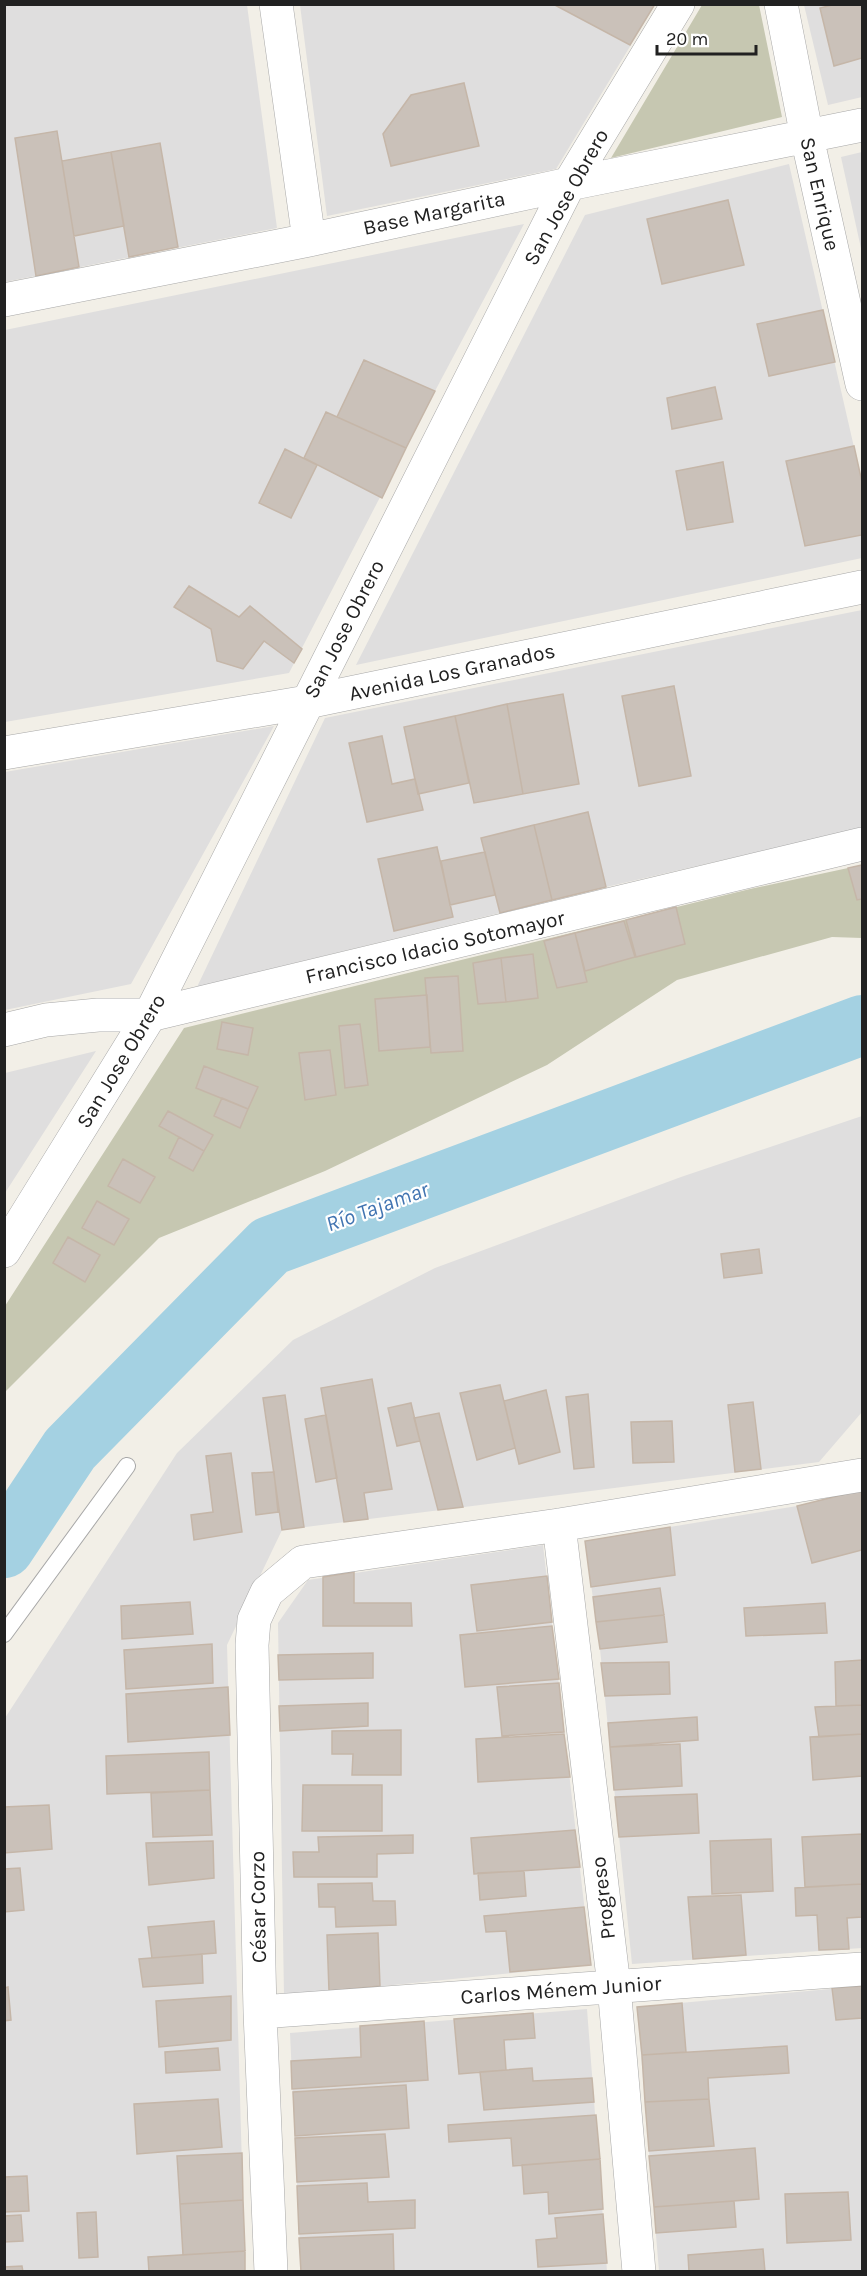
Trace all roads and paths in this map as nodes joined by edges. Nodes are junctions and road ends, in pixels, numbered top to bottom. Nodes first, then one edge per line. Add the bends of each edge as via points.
1 (276, 4) edge
2 (678, 4) edge
3 (781, 4) edge
4 (862, 125) edge
5 (807, 137) junction
6 (569, 184) junction
7 (309, 240) junction
8 (4, 300) edge
9 (862, 384) edge
10 (862, 587) edge
11 (307, 702) junction
12 (4, 753) edge
13 (862, 844) edge
14 (150, 1015) junction
15 (4, 1030) edge
16 (4, 1251) edge
17 (127, 1466) dead end
18 (862, 1475) edge
19 (559, 1525) junction
20 (4, 1634) edge
21 (862, 1969) edge
22 (614, 1986) junction
23 (260, 2012) junction
24 (270, 2271) edge
25 (639, 2271) edge

1 - 7 street
2 - 6 street, San Jose Obrero
3 - 5 street, San Enrique
4 - 5 street, Base Margarita
5 - 6 street, Base Margarita
5 - 9 street, San Enrique
6 - 7 street, Base Margarita
6 - 11 street, San Jose Obrero
7 - 8 street, Base Margarita
10 - 11 street, Avenida Los Granados
11 - 12 street, Avenida Los Granados
11 - 14 street, San Jose Obrero
13 - 14 street, Francisco Idacio Sotomayor
14 - 15 street, Francisco Idacio Sotomayor via 46,1020
14 - 16 street, San Jose Obrero
17 - 20 lane
18 - 19 street
19 - 22 street, Progreso
19 - 23 street, César Corzo via 303,1562 267,1592 254,1620 252,1637
21 - 22 street, Carlos Ménem Junior
22 - 23 street, Carlos Ménem Junior
22 - 25 street, Progreso
23 - 24 street, César Corzo

